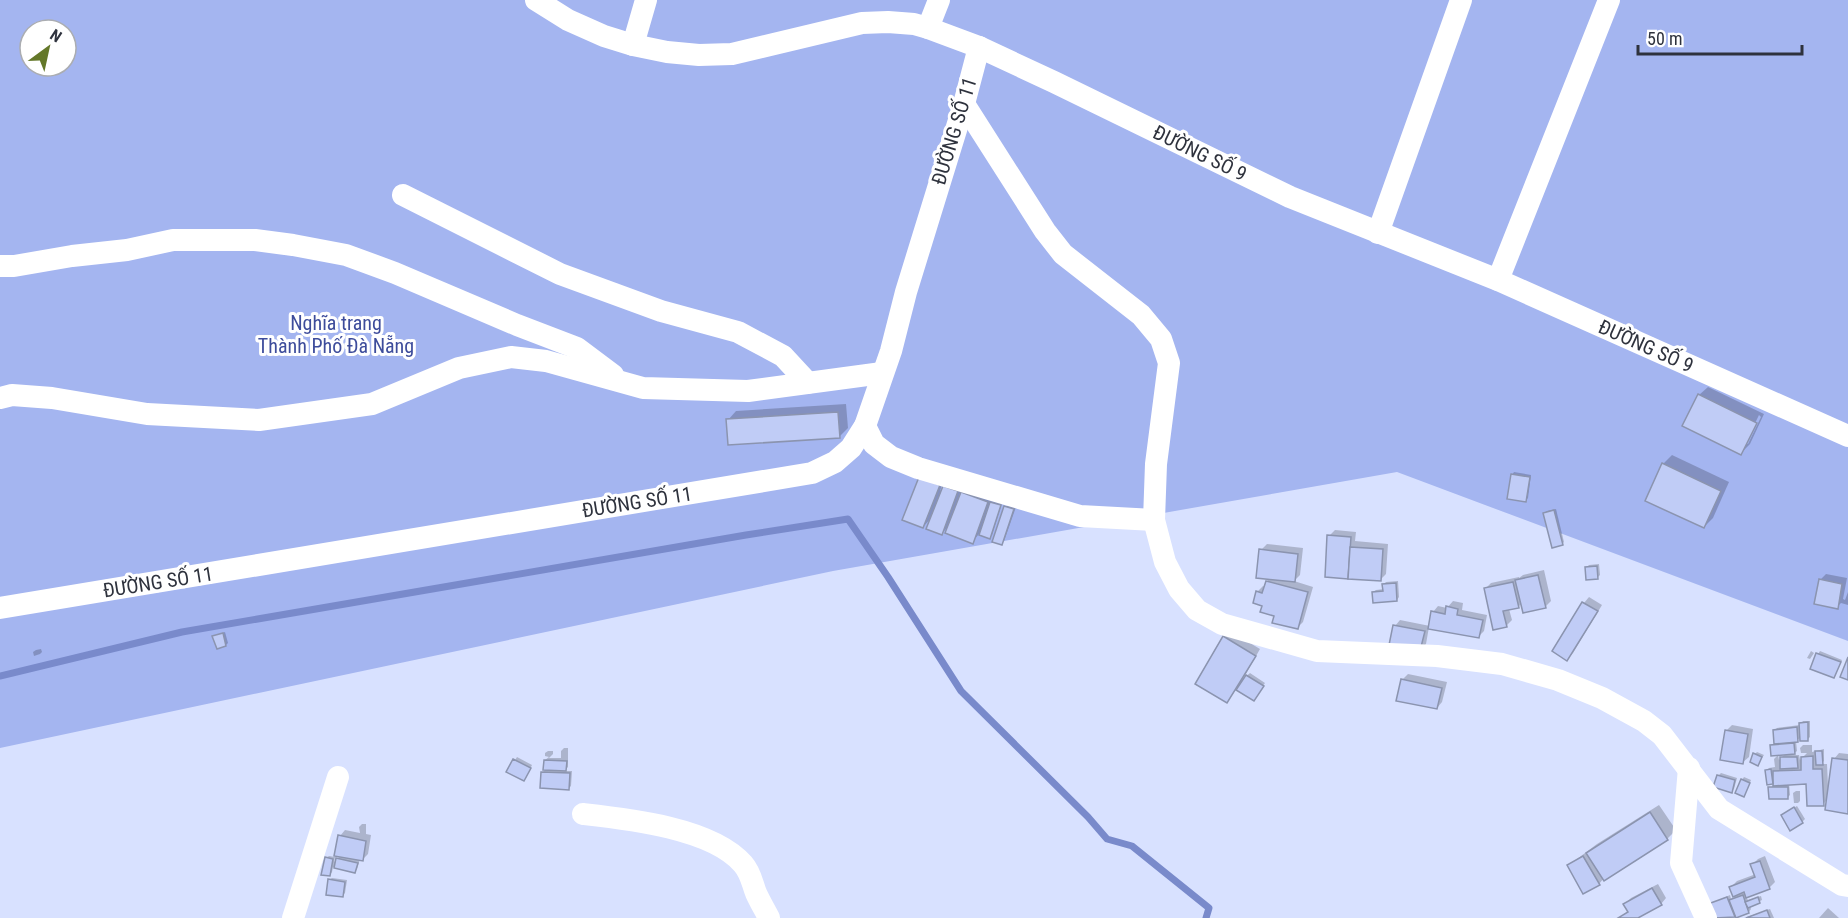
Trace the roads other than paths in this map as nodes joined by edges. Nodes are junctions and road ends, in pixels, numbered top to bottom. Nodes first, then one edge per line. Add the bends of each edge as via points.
1 (536, 0) edge
2 (646, 0) edge
3 (939, 0) edge
4 (1461, 0) edge
5 (1609, 0) edge
6 (928, 28) junction
7 (633, 45) junction
8 (979, 47) junction
9 (964, 104) junction
10 (404, 195) dead end
11 (1378, 233) junction
12 (0, 266) edge
13 (1498, 280) junction
14 (882, 374) junction
15 (623, 383) junction
16 (808, 383) junction
17 (0, 398) edge
18 (865, 426) junction
19 (1848, 436) edge
20 (1154, 520) junction
21 (0, 608) edge
22 (1689, 768) junction
23 (338, 777) dead end
24 (583, 814) dead end
25 (1848, 886) edge
26 (293, 918) edge
27 (769, 918) edge
28 (1706, 918) edge

1 - 7 street, ĐƯỜNG SỐ 9 via 568,20
2 - 7 street
3 - 6 street
4 - 11 street
5 - 13 street
6 - 7 street, ĐƯỜNG SỐ 9 via 862,23 732,54 699,55
6 - 8 street, ĐƯỜNG SỐ 9
8 - 9 street, ĐƯỜNG SỐ 11
8 - 11 street, ĐƯỜNG SỐ 9 via 1290,197
9 - 14 street, ĐƯỜNG SỐ 11
9 - 20 street via 1045,231 1064,254 1141,315 1161,339 1169,363 1156,464
10 - 16 street via 560,274 661,311 738,332 783,356
11 - 13 street, ĐƯỜNG SỐ 9
12 - 15 street via 127,250 172,240 255,240 346,255 577,348
13 - 19 street, ĐƯỜNG SỐ 9
14 - 16 street
14 - 18 street, ĐƯỜNG SỐ 11
15 - 16 street via 643,388 738,390
15 - 17 street via 546,362 511,357 459,368 372,404 259,420 147,414 12,395
18 - 20 street via 874,444 891,457 918,468 1080,516
18 - 21 street, ĐƯỜNG SỐ 11 via 851,448 835,462 812,473
20 - 22 street via 1165,562 1179,589 1197,610 1222,624 1317,651 1458,658 1502,664 1558,681 1602,698 1644,721 1662,735
22 - 25 street via 1719,809
22 - 28 street via 1681,863
23 - 26 street
24 - 27 street via 670,827 718,845 745,865

